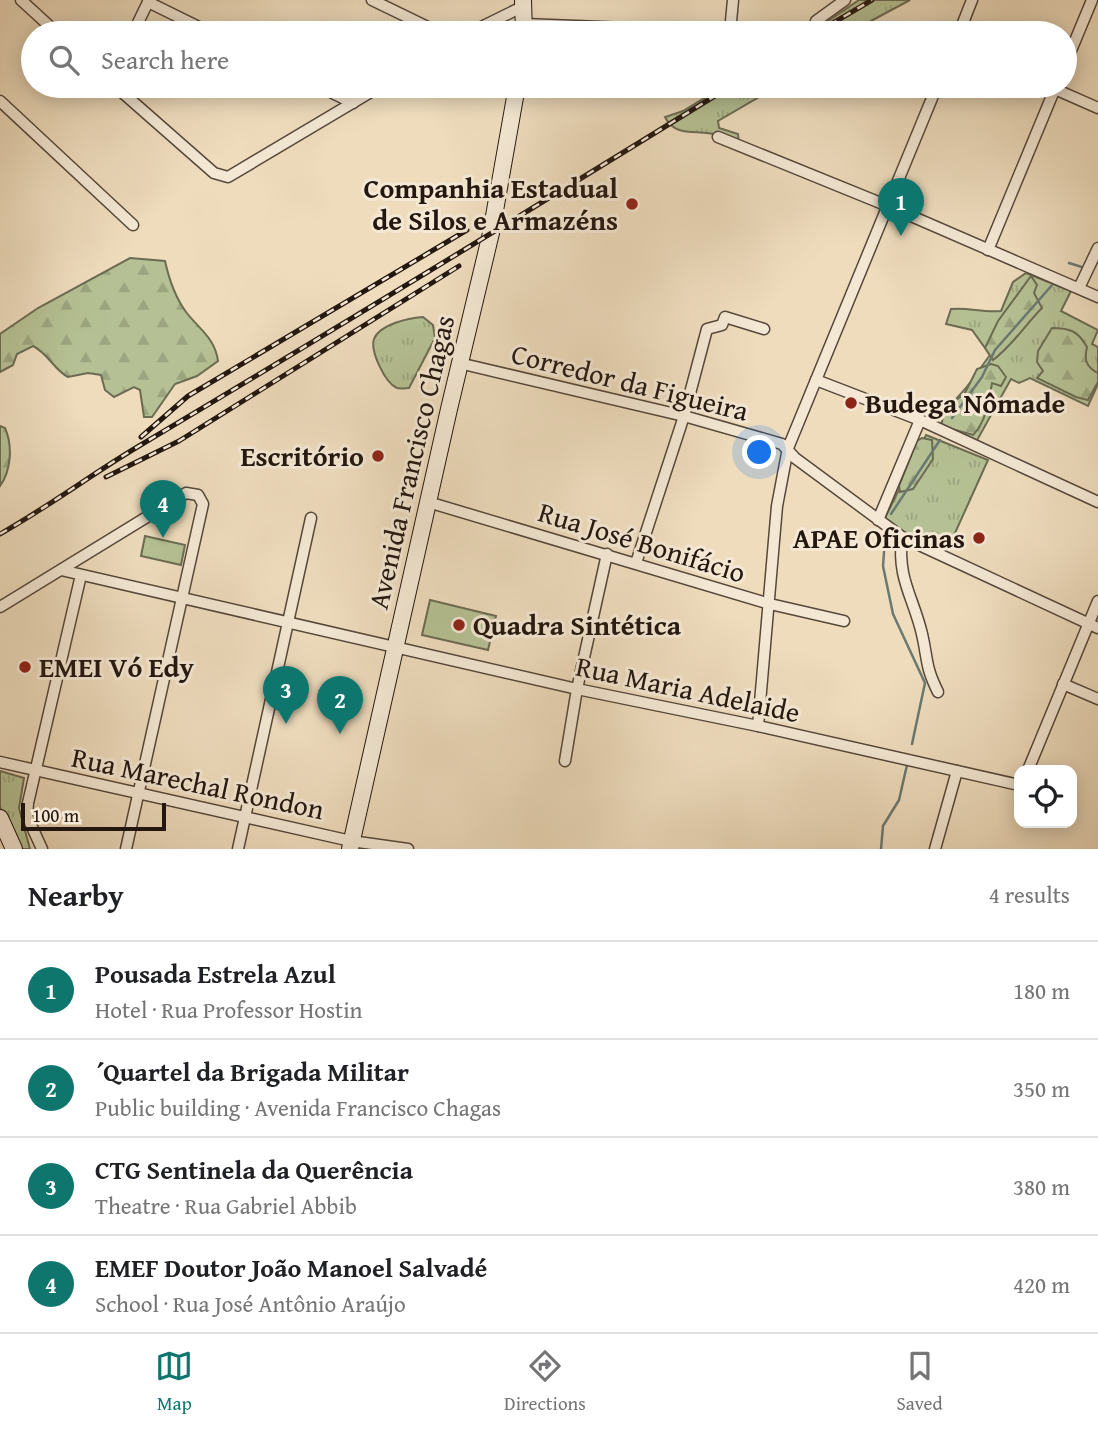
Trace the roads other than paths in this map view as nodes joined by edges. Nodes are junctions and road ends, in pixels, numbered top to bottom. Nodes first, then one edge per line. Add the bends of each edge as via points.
1 (21, 0) edge
2 (372, 0) edge
3 (733, 0) edge
4 (845, 0) edge
5 (972, 0) edge
6 (1092, 0) edge
7 (149, 1) edge
8 (524, 3) edge
9 (44, 21) edge
10 (139, 21) edge
11 (188, 21) edge
12 (415, 21) edge
13 (491, 21) edge
14 (524, 21) edge
15 (731, 21) edge
16 (816, 21) edge
17 (964, 21) edge
18 (1077, 36) edge
19 (129, 98) edge
20 (343, 98) edge
21 (361, 98) edge
22 (515, 98) edge
23 (932, 98) edge
24 (1049, 98) edge
25 (1077, 98) edge
26 (0, 101) edge
27 (353, 103) junction
28 (1098, 107) edge
29 (718, 137) dead end
30 (888, 206) junction
31 (133, 225) dead end
32 (1098, 248) edge
33 (988, 250) junction
34 (1079, 288) junction
35 (1098, 297) edge
36 (764, 329) dead end
37 (459, 363) junction
38 (816, 380) junction
39 (684, 416) junction
40 (920, 420) junction
41 (788, 448) junction
42 (428, 502) junction
43 (1098, 502) edge
44 (311, 518) dead end
45 (878, 520) junction
46 (902, 537) junction
47 (607, 554) junction
48 (636, 563) junction
49 (61, 570) junction
50 (80, 575) junction
51 (183, 600) junction
52 (1098, 601) edge
53 (770, 604) junction
54 (0, 607) edge
55 (288, 621) junction
56 (844, 621) dead end
57 (1093, 626) edge
58 (396, 645) junction
59 (1063, 684) junction
60 (577, 689) junction
61 (938, 692) dead end
62 (1098, 699) edge
63 (758, 726) junction
64 (565, 761) dead end
65 (0, 762) edge
66 (1030, 765) edge
67 (34, 771) junction
68 (957, 771) junction
69 (1014, 784) edge
70 (139, 792) junction
71 (246, 816) junction
72 (0, 818) edge
73 (351, 845) edge
74 (14, 849) edge
75 (42, 849) edge
76 (125, 849) edge
77 (238, 849) edge
78 (408, 849) edge
79 (935, 849) edge

1 - 9 street
2 - 12 street
3 - 15 street
4 - 16 street
5 - 17 street
6 - 18 street
7 - 10 street
7 - 11 street
8 - 13 street
8 - 14 main road
19 - 27 street via 214,173 228,177
20 - 27 street
21 - 27 street
22 - 37 main road, Avenida Francisco Chagas via 491,233
23 - 30 street
24 - 33 street
25 - 28 street
26 - 31 street
29 - 30 street
30 - 33 street
30 - 38 street
32 - 34 street
33 - 34 street
34 - 35 street
36 - 39 street via 725,317 722,325 707,329
37 - 39 street, Corredor da Figueira
37 - 42 main road, Avenida Francisco Chagas
38 - 40 street
38 - 41 street
39 - 41 street, Corredor da Figueira
39 - 48 street
40 - 43 street
40 - 45 street
41 - 45 street
41 - 53 street via 777,506
42 - 47 street, Rua José Bonifácio
42 - 58 main road, Avenida Francisco Chagas
44 - 55 street
45 - 46 street
46 - 57 street
46 - 61 street via 900,566 922,633 926,668
47 - 48 street, Rua José Bonifácio
47 - 60 street
48 - 53 street, Rua José Bonifácio
49 - 50 street, Rua Maria Adelaide
49 - 51 street via 186,493 198,495 203,513
49 - 54 street
50 - 51 street, Rua Maria Adelaide
50 - 67 street
51 - 55 street, Rua Maria Adelaide
51 - 70 street
52 - 57 street
53 - 56 street, Rua José Bonifácio
53 - 63 street
55 - 58 street, Rua Maria Adelaide
55 - 71 street
57 - 59 street
58 - 60 street, Rua Maria Adelaide
58 - 73 main road, Avenida Francisco Chagas
59 - 62 street
59 - 66 street
60 - 63 street, Rua Maria Adelaide
60 - 64 street
63 - 68 street, Rua Maria Adelaide
65 - 67 street, Rua Marechal Rondon
67 - 70 street, Rua Marechal Rondon
67 - 75 street via 27,816
68 - 69 street, Rua Maria Adelaide
68 - 79 street
70 - 71 street, Rua Marechal Rondon
70 - 76 street
71 - 73 street, Rua Marechal Rondon
71 - 77 street
72 - 74 main road
73 - 78 street, Rua Marechal Rondon

